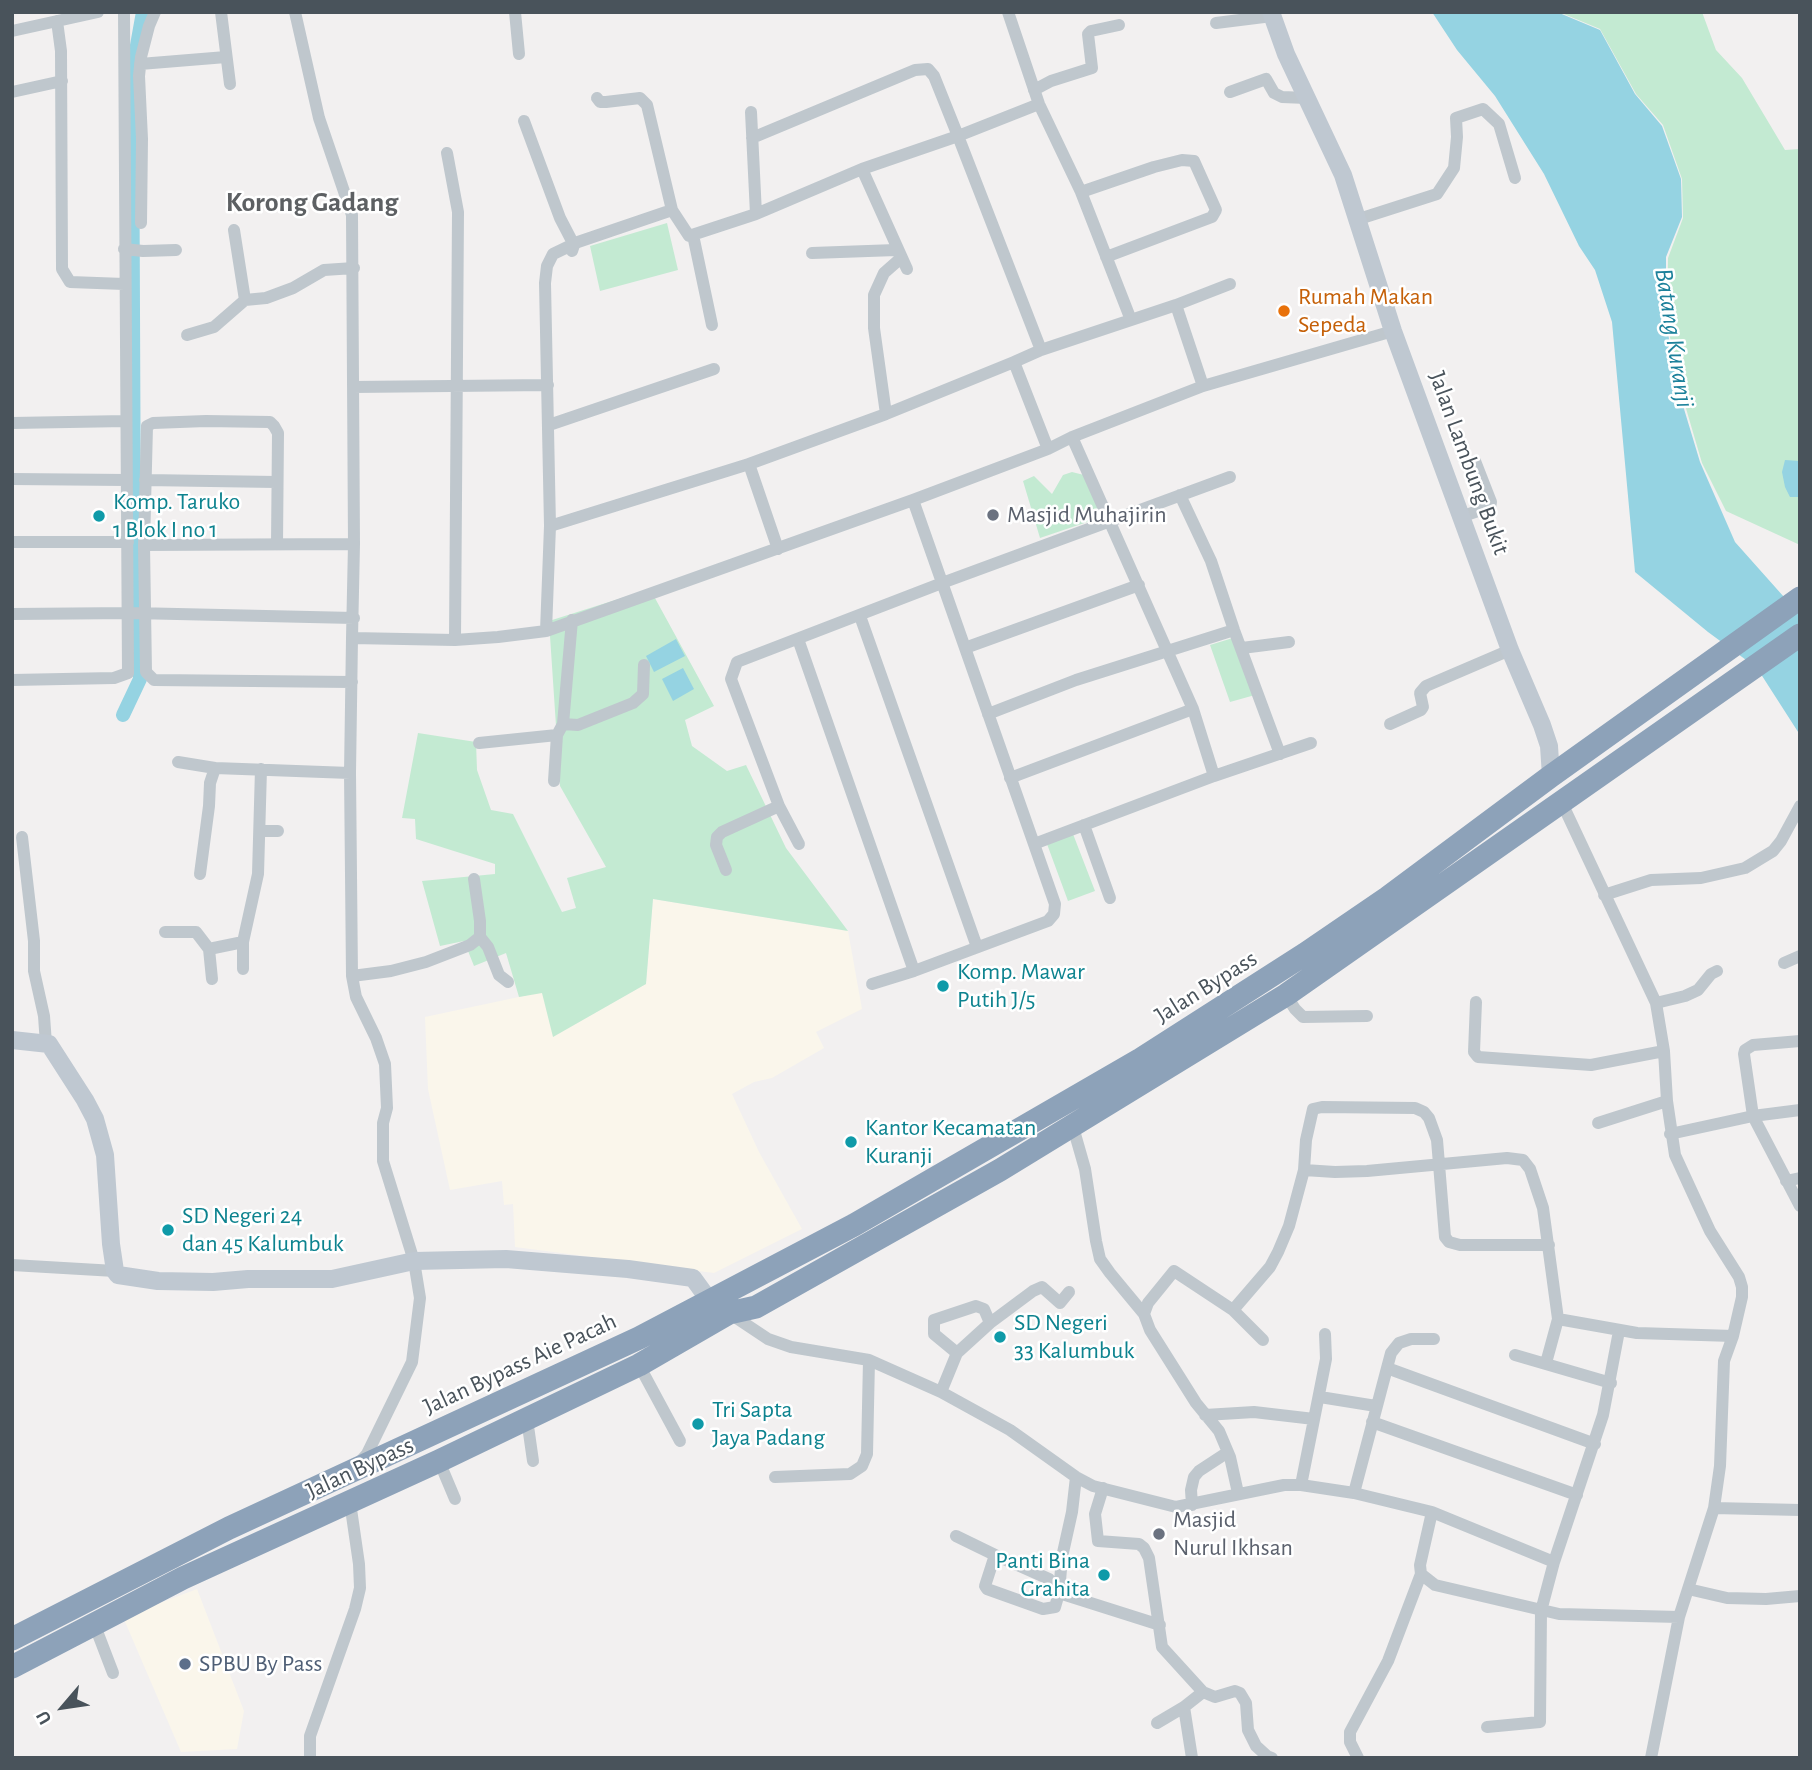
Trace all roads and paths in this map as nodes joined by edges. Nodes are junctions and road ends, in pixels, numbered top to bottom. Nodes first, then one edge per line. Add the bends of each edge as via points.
1 (98, 12) edge
2 (124, 12) edge
3 (155, 12) edge
4 (220, 12) edge
5 (295, 12) edge
6 (515, 12) edge
7 (1008, 12) edge
8 (1272, 14) edge
9 (57, 21) junction
10 (1216, 23) dead end
11 (1119, 24) dead end
12 (12, 31) edge
13 (519, 54) dead end
14 (226, 57) junction
15 (140, 64) junction
16 (62, 81) junction
17 (230, 84) dead end
18 (1034, 90) junction
19 (12, 92) edge
20 (1230, 92) dead end
21 (597, 98) dead end
22 (1307, 98) junction
23 (1039, 104) junction
24 (751, 112) dead end
25 (524, 121) dead end
26 (958, 136) junction
27 (752, 138) junction
28 (447, 153) dead end
29 (862, 169) junction
30 (1515, 178) dead end
31 (1080, 192) junction
32 (672, 211) junction
33 (756, 214) junction
34 (1359, 219) junction
35 (141, 223) dead end
36 (234, 230) dead end
37 (694, 235) junction
38 (573, 248) junction
39 (132, 250) junction
40 (176, 250) dead end
41 (812, 253) dead end
42 (1106, 257) junction
43 (901, 259) junction
44 (354, 268) junction
45 (124, 284) junction
46 (1230, 284) dead end
47 (246, 300) junction
48 (1177, 305) junction
49 (1131, 320) junction
50 (712, 325) dead end
51 (1394, 331) junction
52 (187, 335) dead end
53 (1041, 350) junction
54 (1014, 362) junction
55 (715, 369) dead end
56 (548, 385) junction
57 (1203, 386) junction
58 (353, 387) junction
59 (457, 387) junction
60 (886, 414) junction
61 (127, 421) junction
62 (12, 423) edge
63 (549, 425) junction
64 (1072, 437) junction
65 (1048, 449) junction
66 (1475, 461) dead end
67 (749, 464) junction
68 (1230, 477) dead end
69 (12, 479) edge
70 (126, 480) junction
71 (145, 480) junction
72 (276, 481) junction
73 (1180, 495) junction
74 (913, 500) junction
75 (1463, 516) junction
76 (1111, 520) junction
77 (550, 526) junction
78 (128, 541) junction
79 (12, 542) edge
80 (277, 544) junction
81 (354, 544) junction
82 (144, 545) junction
83 (778, 548) junction
84 (942, 583) junction
85 (1139, 585) junction
86 (1800, 598) edge
87 (137, 613) junction
88 (12, 614) edge
89 (860, 616) junction
90 (354, 618) junction
91 (572, 620) junction
92 (1234, 630) junction
93 (546, 631) junction
94 (1800, 635) edge
95 (352, 638) junction
96 (798, 639) junction
97 (455, 640) junction
98 (1289, 642) dead end
99 (965, 648) junction
100 (1242, 648) junction
101 (1510, 650) junction
102 (1166, 651) junction
103 (644, 666) dead end
104 (12, 680) edge
105 (352, 682) junction
106 (1193, 709) junction
107 (988, 715) junction
108 (1390, 724) dead end
109 (560, 729) junction
110 (479, 743) dead end
111 (1311, 743) dead end
112 (1280, 754) junction
113 (178, 762) dead end
114 (215, 768) junction
115 (261, 769) junction
116 (350, 773) junction
117 (1214, 776) junction
118 (1551, 776) junction
119 (1010, 778) junction
120 (554, 781) dead end
121 (1562, 803) junction
122 (779, 806) junction
123 (1800, 807) edge
124 (1083, 825) junction
125 (260, 831) junction
126 (278, 831) dead end
127 (22, 837) dead end
128 (799, 844) dead end
129 (1034, 844) junction
130 (726, 870) dead end
131 (200, 874) dead end
132 (474, 878) dead end
133 (1604, 895) junction
134 (1110, 898) dead end
135 (165, 932) dead end
136 (480, 937) junction
137 (243, 942) junction
138 (977, 947) junction
139 (209, 949) junction
140 (1800, 956) edge
141 (1784, 963) dead end
142 (243, 969) dead end
143 (914, 971) junction
144 (1717, 971) dead end
145 (352, 976) junction
146 (212, 979) dead end
147 (508, 982) dead end
148 (872, 984) dead end
149 (1286, 995) junction
150 (1476, 1002) dead end
151 (1656, 1003) junction
152 (1367, 1016) dead end
153 (12, 1040) edge
154 (1800, 1041) edge
155 (46, 1044) junction
156 (1664, 1051) junction
157 (1160, 1060) junction
158 (1667, 1101) junction
159 (1800, 1110) edge
160 (1753, 1116) junction
161 (1598, 1123) dead end
162 (1073, 1127) junction
163 (1670, 1134) junction
164 (1438, 1164) junction
165 (1304, 1170) junction
166 (1800, 1178) edge
167 (1786, 1181) junction
168 (1800, 1206) edge
169 (1549, 1245) junction
170 (414, 1261) junction
171 (12, 1265) edge
172 (115, 1271) junction
173 (1069, 1292) dead end
174 (709, 1300) junction
175 (1233, 1310) junction
176 (729, 1313) junction
177 (1144, 1314) junction
178 (1558, 1319) junction
179 (990, 1323) junction
180 (1619, 1331) junction
181 (1325, 1335) dead end
182 (1733, 1336) junction
183 (1434, 1339) dead end
184 (1263, 1340) dead end
185 (957, 1353) junction
186 (1515, 1355) dead end
187 (869, 1360) junction
188 (1546, 1363) junction
189 (639, 1365) junction
190 (1387, 1368) junction
191 (1611, 1383) junction
192 (941, 1392) junction
193 (1320, 1397) junction
194 (1376, 1406) junction
195 (1205, 1415) junction
196 (527, 1419) junction
197 (1314, 1419) junction
198 (1372, 1422) junction
199 (680, 1441) dead end
200 (1595, 1444) junction
201 (1228, 1452) junction
202 (439, 1461) junction
203 (533, 1461) dead end
204 (352, 1470) junction
205 (775, 1477) dead end
206 (1076, 1477) junction
207 (1301, 1485) junction
208 (1103, 1488) junction
209 (1238, 1493) junction
210 (1354, 1493) junction
211 (1577, 1495) junction
212 (455, 1499) dead end
213 (350, 1502) junction
214 (1192, 1505) junction
215 (1714, 1508) junction
216 (1800, 1510) edge
217 (1072, 1512) junction
218 (1432, 1512) junction
219 (1095, 1514) junction
220 (956, 1536) dead end
221 (995, 1555) junction
222 (1554, 1562) junction
223 (1421, 1574) junction
224 (1688, 1589) junction
225 (1059, 1593) junction
226 (1800, 1596) edge
227 (1541, 1611) junction
228 (1679, 1617) junction
229 (1160, 1625) junction
230 (95, 1626) junction
231 (12, 1639) edge
232 (12, 1667) edge
233 (113, 1673) dead end
234 (1203, 1692) junction
235 (1184, 1707) junction
236 (1157, 1723) dead end
237 (1487, 1727) dead end
238 (310, 1758) edge
239 (1192, 1758) edge
240 (1272, 1758) edge
241 (1358, 1758) edge
242 (1651, 1758) edge

1 - 9 street
2 - 39 street
3 - 15 street
4 - 14 street
5 - 44 street via 319,118 352,215
6 - 13 street
7 - 18 street
8 - 10 street
8 - 22 street, Jalan Lambung Bukit
9 - 12 street
9 - 16 street
11 - 18 street via 1088,34 1092,68
14 - 15 street
14 - 17 street
15 - 35 street
16 - 19 street
16 - 45 street via 62,269 70,282
18 - 23 street
20 - 22 street via 1266,79 1282,97
21 - 32 street via 606,102 640,98 647,105
22 - 34 street, Jalan Lambung Bukit
23 - 26 street
23 - 31 street
24 - 27 street
25 - 38 street
26 - 27 street via 928,69
26 - 29 street
26 - 53 street
27 - 33 street
28 - 59 street via 458,212
29 - 33 street
29 - 43 street
30 - 34 street via 1499,124 1483,109 1456,118 1454,168 1437,194
31 - 42 street
31 - 42 street via 1154,167 1194,161 1216,210 1212,217
32 - 37 street via 689,236
32 - 38 street
33 - 37 street
34 - 51 street, Jalan Lambung Bukit
36 - 47 street
37 - 50 street
38 - 56 street via 553,254 547,267
39 - 40 street
39 - 45 street
41 - 43 street
42 - 49 street
43 - 60 street via 884,273 874,295
44 - 47 street via 324,270 293,288
44 - 58 street
45 - 61 street
46 - 48 street
47 - 52 street via 214,327
48 - 49 street
48 - 57 street
49 - 53 street
51 - 57 street
51 - 75 street, Jalan Lambung Bukit
53 - 54 street
54 - 60 street
54 - 65 street
55 - 63 street
56 - 59 street
56 - 63 street
57 - 64 street
58 - 59 street
58 - 81 street
59 - 97 street
60 - 67 street
61 - 62 street
61 - 70 street
63 - 77 street
64 - 65 street
64 - 76 street
65 - 74 street
66 - 75 street via 1490,507
67 - 77 street
67 - 83 street
68 - 73 street
69 - 70 street
70 - 78 street
71 - 72 street
71 - 72 street via 147,426 206,421 270,422 278,433
71 - 82 street
72 - 80 street
73 - 76 street
73 - 92 street via 1211,561
74 - 83 street
74 - 84 street
75 - 101 street, Jalan Lambung Bukit
76 - 84 street
76 - 85 street
77 - 93 street
78 - 79 street
78 - 87 street
80 - 81 street
80 - 82 street
81 - 90 street
82 - 87 street
83 - 91 street
84 - 89 street
84 - 99 street
85 - 99 street
85 - 102 street
86 - 118 highway, Jalan Bypass
87 - 88 street
87 - 90 street
87 - 104 street via 128,673 123,677
87 - 105 street via 146,672 154,680
89 - 96 street
89 - 138 street
90 - 95 street
91 - 93 street
91 - 109 street
92 - 100 street
92 - 102 street
93 - 97 street
94 - 121 highway
95 - 97 street
95 - 105 street
96 - 122 street via 737,662 731,679
96 - 143 street
98 - 100 street
99 - 107 street
100 - 112 street
101 - 108 street via 1426,685 1420,693 1421,710
101 - 118 street, Jalan Lambung Bukit via 1549,746
102 - 106 street
102 - 107 street
103 - 109 street via 643,694 634,703
105 - 116 street
106 - 117 street
106 - 119 street
107 - 119 street
109 - 110 street
109 - 120 street
111 - 112 street
112 - 117 street
113 - 114 street
114 - 115 street
114 - 131 street
115 - 116 street
115 - 125 street
116 - 145 street
117 - 124 street
118 - 157 highway, Jalan Bypass
119 - 129 street
121 - 133 street
121 - 149 highway
122 - 128 street
122 - 130 street via 717,837
123 - 133 street via 1773,851 1745,868 1701,878 1651,880
124 - 129 street
124 - 134 street
125 - 126 street
125 - 137 street via 258,874
127 - 155 street via 34,971
129 - 138 street via 1055,904 1054,914 1040,925
132 - 136 street
133 - 151 street
135 - 139 street via 196,932
136 - 145 street via 426,962
136 - 147 street via 499,975
137 - 139 street
137 - 142 street
138 - 143 street
139 - 146 street
140 - 141 street
143 - 148 street
144 - 151 street via 1698,990
145 - 170 street via 384,1064 383,1161
149 - 152 street via 1303,1017
149 - 157 highway
150 - 156 street via 1474,1052 1478,1057 1591,1065
151 - 156 street
153 - 155 street
154 - 160 street via 1753,1045 1745,1050
155 - 172 street via 95,1119 105,1155
156 - 158 street
157 - 162 highway, Jalan Bypass
157 - 174 highway, Jalan Bypass
158 - 161 street
158 - 163 street
159 - 160 street
160 - 163 street
160 - 167 street
162 - 176 highway, Jalan Bypass via 756,1307
162 - 177 street via 1101,1259
163 - 182 street via 1680,1170 1739,1277 1742,1297
164 - 165 street
164 - 165 street via 1434,1131 1424,1112 1415,1108 1317,1107 1311,1112
164 - 169 street via 1523,1160 1543,1208
164 - 169 street via 1449,1242
165 - 175 street via 1278,1252
166 - 167 street
167 - 168 street
169 - 178 street
170 - 172 street via 332,1279 158,1281 125,1277
170 - 174 street via 506,1259 628,1269 692,1278
170 - 204 street via 420,1298 412,1362 367,1454
171 - 172 street
173 - 179 street via 1060,1303 1042,1287
174 - 204 highway, Jalan Bypass Aie Pacah via 639,1338
175 - 177 street via 1174,1271
175 - 184 street
176 - 187 street via 768,1339 791,1347
176 - 189 highway, Jalan Bypass
177 - 195 street
178 - 180 street
178 - 188 street
179 - 185 street
179 - 185 street via 984,1309 976,1306 934,1320 934,1334
180 - 182 street
180 - 191 street
181 - 193 street
182 - 215 street via 1724,1361
183 - 190 street via 1399,1343
185 - 192 street
186 - 188 street
187 - 192 street
187 - 205 street via 867,1454 862,1466 850,1474
188 - 191 street
189 - 196 highway, Jalan Bypass
189 - 199 street
190 - 194 street
190 - 200 street
191 - 200 street
192 - 206 street via 1010,1430
193 - 194 street
193 - 197 street
194 - 198 street
195 - 197 street via 1254,1412
195 - 201 street
196 - 202 highway, Jalan Bypass
196 - 203 street
197 - 207 street
198 - 210 street
198 - 211 street
200 - 211 street
201 - 209 street
201 - 214 street via 1194,1478
202 - 212 street
202 - 213 highway, Jalan Bypass
204 - 231 highway, Jalan Bypass Aie Pacah
206 - 208 street
206 - 217 street
207 - 209 street
207 - 210 street
208 - 214 street via 1176,1507
208 - 219 street
209 - 214 street
210 - 218 street
211 - 222 street
213 - 230 highway, Jalan Bypass via 183,1578
213 - 238 street via 360,1588 310,1736
215 - 216 street
215 - 224 street
217 - 219 street
217 - 225 street
218 - 222 street
218 - 223 street
219 - 229 street via 1098,1541 1139,1544 1147,1553
220 - 221 street
221 - 225 street via 1049,1579
221 - 225 street via 985,1583 987,1590 1044,1609 1055,1607
222 - 227 street
223 - 227 street via 1435,1586
223 - 241 street via 1388,1661 1350,1732
224 - 226 street via 1727,1598
224 - 228 street
225 - 229 street
227 - 228 street
227 - 237 street via 1540,1722
228 - 242 street
229 - 234 street via 1162,1647
230 - 232 highway, Jalan Bypass
230 - 233 street
234 - 235 street
234 - 240 street via 1215,1697 1240,1693 1246,1703 1248,1730 1256,1746
235 - 236 street
235 - 239 street

